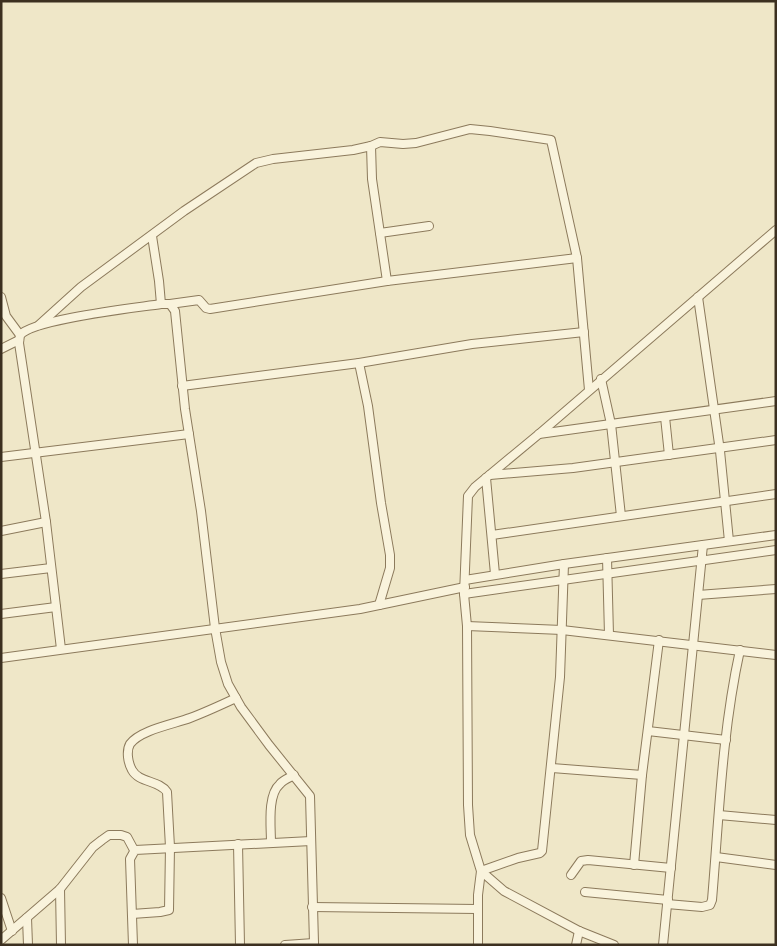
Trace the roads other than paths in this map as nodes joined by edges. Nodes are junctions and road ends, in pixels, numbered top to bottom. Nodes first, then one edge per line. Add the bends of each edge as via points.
1 (371, 146) junction
2 (429, 226) dead end
3 (776, 230) edge
4 (380, 233) junction
5 (152, 236) junction
6 (577, 258) junction
7 (387, 281) junction
8 (1, 297) edge
9 (698, 297) junction
10 (161, 304) junction
11 (170, 304) junction
12 (37, 326) junction
13 (584, 332) junction
14 (19, 338) junction
15 (1, 350) edge
16 (359, 363) junction
17 (601, 379) junction
18 (182, 386) junction
19 (589, 390) junction
20 (776, 401) edge
21 (714, 410) junction
22 (665, 417) junction
23 (611, 424) junction
24 (189, 434) junction
25 (539, 434) junction
26 (776, 440) edge
27 (719, 448) junction
28 (36, 453) junction
29 (669, 455) junction
30 (1, 457) edge
31 (615, 463) junction
32 (488, 476) junction
33 (776, 494) edge
34 (725, 502) junction
35 (621, 516) junction
36 (46, 522) junction
37 (1, 531) edge
38 (492, 535) junction
39 (776, 536) edge
40 (729, 541) junction
41 (703, 545) junction
42 (776, 550) edge
43 (607, 558) junction
44 (702, 560) junction
45 (564, 564) junction
46 (52, 568) junction
47 (1, 574) edge
48 (495, 574) junction
49 (608, 574) junction
50 (564, 579) junction
51 (465, 588) junction
52 (776, 590) edge
53 (698, 595) junction
54 (379, 605) junction
55 (56, 607) junction
56 (1, 614) edge
57 (467, 626) junction
58 (215, 628) junction
59 (562, 630) junction
60 (609, 635) junction
61 (658, 640) junction
62 (693, 644) junction
63 (61, 649) junction
64 (740, 650) junction
65 (776, 655) edge
66 (1, 658) edge
67 (236, 698) junction
68 (648, 731) junction
69 (684, 735) junction
70 (726, 740) junction
71 (552, 768) junction
72 (294, 775) junction
73 (642, 775) junction
74 (719, 815) junction
75 (776, 820) edge
76 (310, 841) junction
77 (271, 843) junction
78 (238, 844) junction
79 (170, 847) junction
80 (134, 850) junction
81 (716, 857) junction
82 (634, 865) junction
83 (776, 865) edge
84 (671, 868) junction
85 (481, 871) junction
86 (571, 875) dead end
87 (60, 889) junction
88 (585, 892) dead end
89 (1, 898) edge
90 (668, 902) junction
91 (312, 907) junction
92 (478, 909) junction
93 (132, 914) junction
94 (27, 918) junction
95 (12, 930) junction
96 (579, 931) junction
97 (1, 940) edge
98 (314, 944) edge
99 (28, 945) edge
100 (61, 945) edge
101 (133, 945) edge
102 (240, 945) edge
103 (286, 945) edge
104 (478, 945) edge
105 (576, 945) edge
106 (614, 945) edge
107 (664, 945) edge

1 - 4 street
1 - 5 street via 256,163
1 - 6 street via 380,142 416,143 470,129 551,140
2 - 4 street
3 - 9 street
4 - 7 street
5 - 10 street
5 - 12 street via 82,287
6 - 7 street
6 - 13 street
7 - 11 street via 210,309 199,300
8 - 14 street via 6,316
9 - 17 street
9 - 21 street
10 - 11 street
10 - 12 street
11 - 18 street via 175,311
12 - 14 street
13 - 16 street via 472,344
13 - 19 street
14 - 15 street
14 - 28 street
16 - 18 street
16 - 54 street via 390,555 387,583
17 - 19 street
17 - 23 street
18 - 24 street
19 - 25 street
20 - 21 street
21 - 22 street
21 - 27 street
22 - 23 street
22 - 29 street
23 - 25 street
23 - 31 street
24 - 28 street
24 - 58 street
25 - 32 street
26 - 27 street
27 - 29 street
27 - 34 street
28 - 30 street
28 - 36 street
29 - 31 street
31 - 32 street
31 - 35 street
32 - 38 street
32 - 51 street via 468,496
33 - 34 street
34 - 35 street
34 - 40 street
35 - 38 street
36 - 37 street
36 - 46 street
38 - 48 street
39 - 40 street
40 - 41 street
41 - 43 street
41 - 44 street
42 - 44 street
43 - 45 street
43 - 49 street
44 - 49 street
44 - 53 street
45 - 48 street
45 - 50 street
46 - 47 street
46 - 55 street
48 - 51 street
49 - 50 street
49 - 60 street
50 - 51 street
50 - 59 street
51 - 54 street
51 - 57 street
52 - 53 street
53 - 62 street
54 - 58 street
55 - 56 street
55 - 63 street
57 - 59 street
57 - 85 street via 468,805 470,835
58 - 63 street
58 - 67 street via 221,662
59 - 60 street
59 - 71 street
60 - 61 street
61 - 62 street
61 - 68 street
62 - 64 street
62 - 69 street
63 - 66 street
64 - 65 street
64 - 70 street
67 - 72 street via 269,746
67 - 79 street via 145,734 137,738 128,750 132,771 167,792
68 - 69 street
68 - 73 street
69 - 70 street
69 - 84 street
70 - 74 street
71 - 73 street
71 - 85 street via 540,853
72 - 76 street via 310,796
72 - 77 street via 275,790
73 - 82 street
74 - 75 street
74 - 81 street
76 - 77 street
76 - 91 street
77 - 78 street
78 - 79 street
78 - 102 street
79 - 80 street
79 - 93 street via 169,910
80 - 87 street via 127,837 109,835 93,847
80 - 93 street via 130,859
81 - 83 street
81 - 90 street via 710,904 702,907
82 - 84 street
82 - 86 street via 584,860
84 - 90 street
85 - 92 street
85 - 96 street via 504,891
87 - 94 street
87 - 100 street
88 - 90 street
89 - 95 street
90 - 107 street
91 - 92 street
91 - 98 street
92 - 104 street
93 - 101 street
94 - 95 street
94 - 99 street
95 - 97 street
96 - 105 street
96 - 106 street
98 - 103 street

